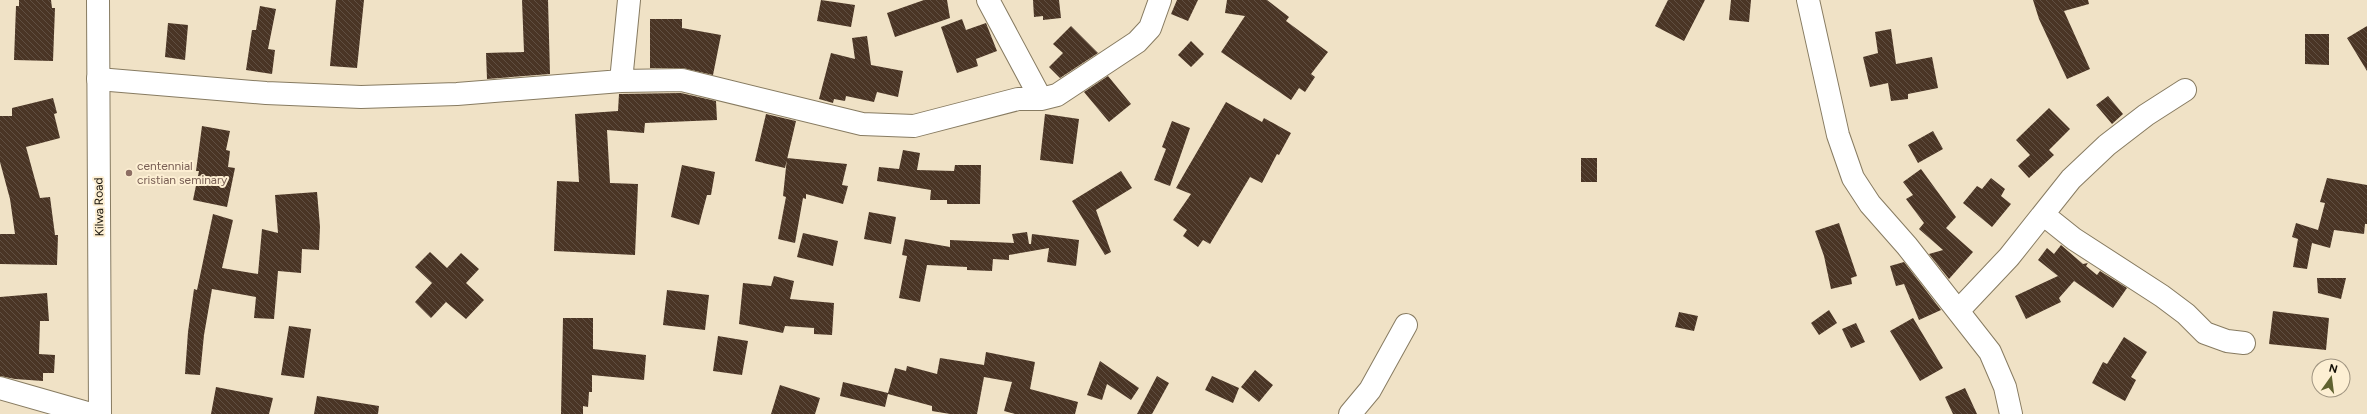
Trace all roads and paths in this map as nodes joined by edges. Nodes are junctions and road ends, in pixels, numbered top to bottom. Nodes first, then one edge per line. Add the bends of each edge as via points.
1 (98, 0) edge
2 (629, 0) edge
3 (988, 0) edge
4 (1160, 0) edge
5 (1808, 0) edge
6 (98, 79) junction
7 (622, 82) junction
8 (2185, 90) dead end
9 (1041, 99) junction
10 (2044, 215) junction
11 (1958, 311) junction
12 (1406, 325) dead end
13 (2244, 343) dead end
14 (0, 388) edge
15 (91, 414) edge
16 (100, 414) edge
17 (1350, 414) edge
18 (2011, 414) edge

1 - 6 main road, Kilwa Road
2 - 7 main road
3 - 9 main road
4 - 9 main road via 1150,28 1137,42 1057,95
5 - 11 main road via 1838,135 1853,178 1870,204 1908,246
6 - 7 main road via 266,93 361,97 457,94
6 - 16 main road, Kilwa Road
7 - 9 main road via 682,80 862,124 914,126 1018,99
8 - 10 main road via 2146,115 2107,145 2071,179
10 - 11 main road via 2010,257
10 - 13 main road via 2074,239 2162,296 2186,314 2205,333 2227,342
11 - 18 main road via 1990,352 2005,387
12 - 17 main road via 1370,390
14 - 15 main road

